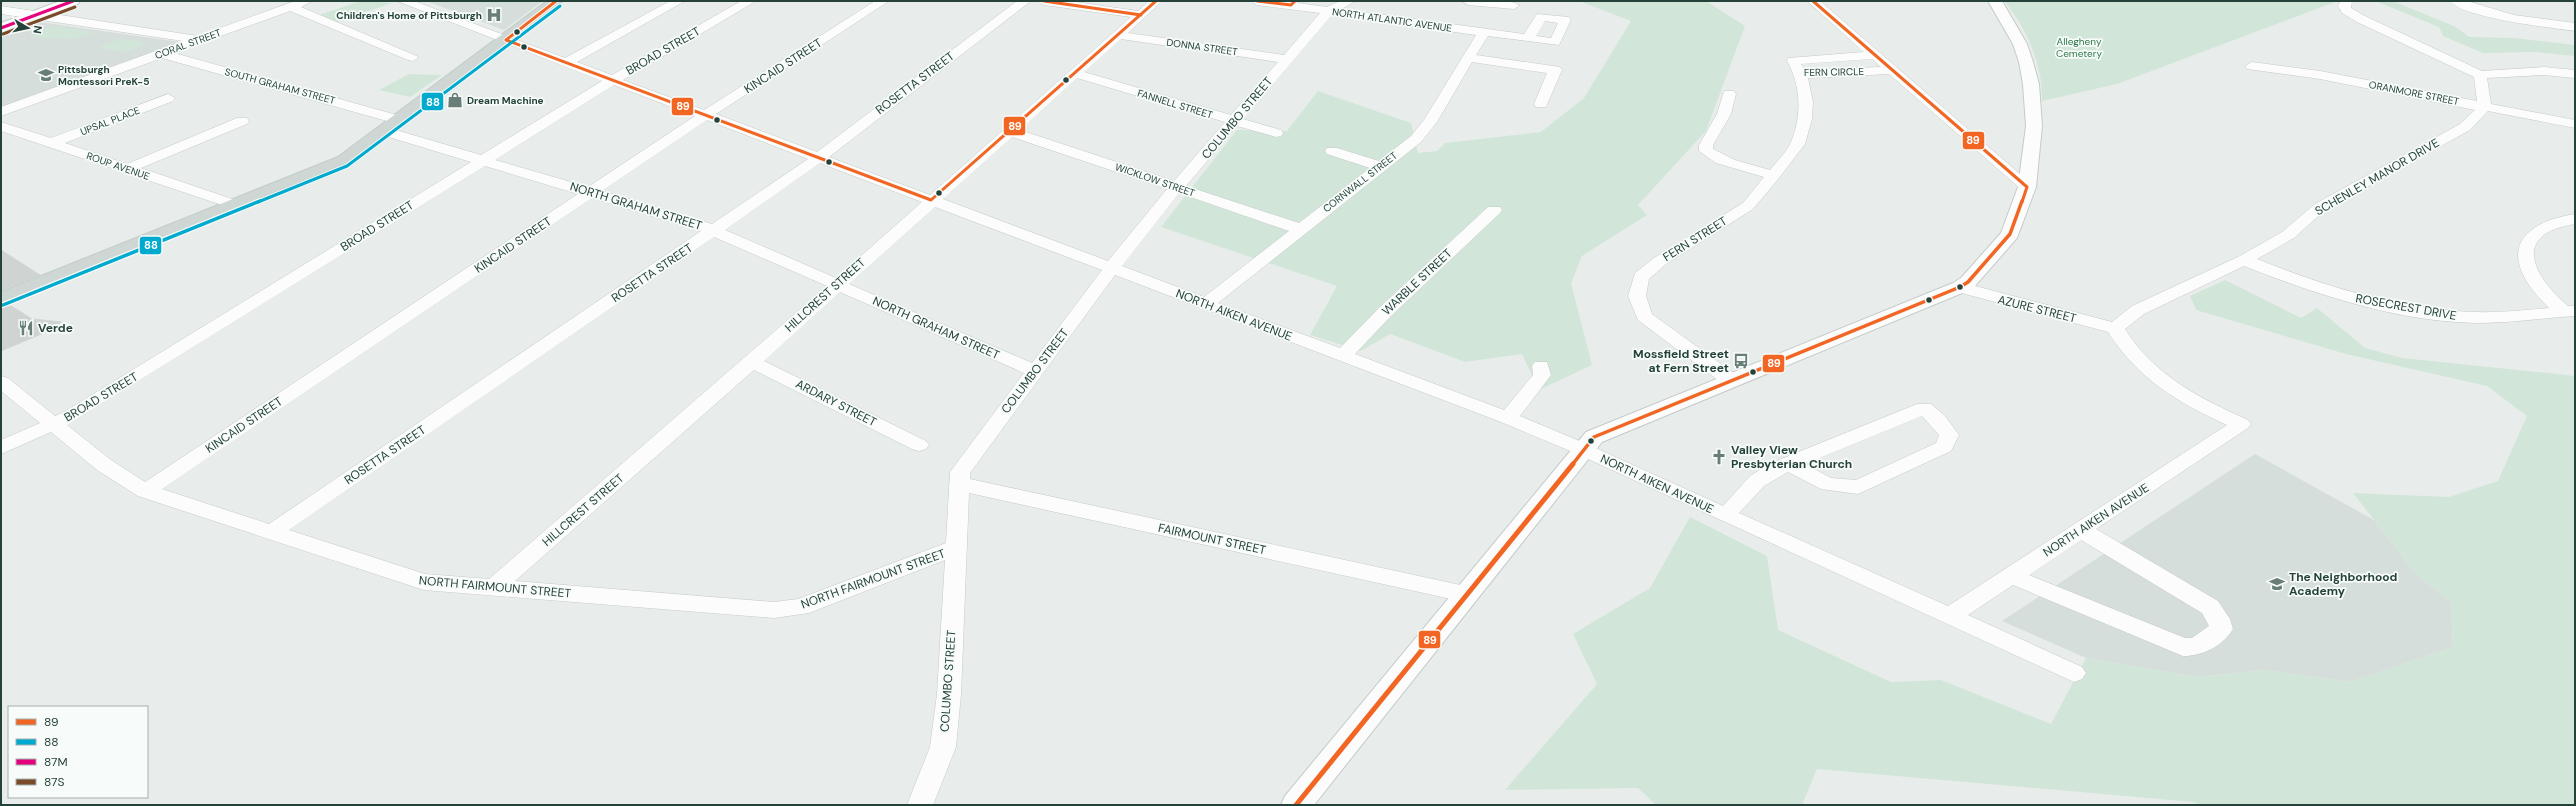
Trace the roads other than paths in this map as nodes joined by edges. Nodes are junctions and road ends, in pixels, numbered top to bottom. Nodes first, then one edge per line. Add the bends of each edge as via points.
1 (73, 1) edge
2 (306, 1) edge
3 (403, 1) edge
4 (556, 1) edge
5 (679, 1) edge
6 (750, 1) edge
7 (883, 1) edge
8 (1025, 1) edge
9 (1044, 1) edge
10 (1156, 1) edge
11 (1256, 1) edge
12 (1349, 1) edge
13 (1468, 1) edge
14 (1813, 1) edge
15 (1995, 1) edge
16 (2346, 1) edge
17 (2456, 1) edge
18 (1293, 3) edge
19 (1514, 5) dead end
20 (291, 7) junction
21 (1, 10) edge
22 (1329, 12) junction
23 (35, 15) junction
24 (1141, 15) junction
25 (2575, 27) edge
26 (1, 28) edge
27 (1484, 32) junction
28 (1118, 35) junction
29 (1528, 38) dead end
30 (199, 40) junction
31 (506, 40) junction
32 (162, 54) junction
33 (1875, 55) junction
34 (413, 57) dead end
35 (1469, 58) junction
36 (1287, 59) junction
37 (567, 62) junction
38 (2252, 66) dead end
39 (1892, 70) junction
40 (1074, 73) junction
41 (1801, 74) junction
42 (2575, 74) edge
43 (2480, 75) junction
44 (613, 80) junction
45 (1729, 94) dead end
46 (168, 98) dead end
47 (1541, 104) dead end
48 (2483, 107) junction
49 (1, 112) edge
50 (708, 116) junction
51 (399, 120) junction
52 (242, 121) dead end
53 (1235, 122) junction
54 (2575, 124) edge
55 (1, 126) edge
56 (384, 131) junction
57 (1009, 131) junction
58 (1276, 133) dead end
59 (52, 143) junction
60 (1332, 151) dead end
61 (817, 158) junction
62 (483, 160) junction
63 (1380, 166) junction
64 (127, 169) junction
65 (1774, 175) junction
66 (2026, 187) junction
67 (1178, 188) junction
68 (592, 193) junction
69 (931, 200) junction
70 (236, 205) junction
71 (1494, 210) dead end
72 (2575, 219) edge
73 (1300, 229) junction
74 (714, 231) junction
75 (2244, 260) junction
76 (1110, 268) junction
77 (836, 285) junction
78 (1960, 287) junction
79 (1, 299) edge
80 (1206, 304) junction
81 (2569, 311) edge
82 (2115, 328) junction
83 (1343, 356) junction
84 (752, 362) junction
85 (1541, 366) dead end
86 (1034, 371) junction
87 (1729, 379) junction
88 (1, 382) edge
89 (1508, 418) junction
90 (53, 424) junction
91 (919, 445) dead end
92 (1, 448) edge
93 (1582, 449) junction
94 (1790, 464) junction
95 (960, 484) junction
96 (145, 491) junction
97 (1726, 515) junction
98 (2081, 530) junction
99 (272, 532) junction
100 (956, 547) junction
101 (2011, 576) junction
102 (493, 588) junction
103 (1465, 594) junction
104 (1950, 616) junction
105 (2074, 672) dead end
106 (920, 805) edge
107 (1296, 805) edge

1 - 23 street
2 - 20 street, CORAL STREET
3 - 31 street, NORTH AIKEN AVENUE
4 - 31 main road
5 - 37 street
6 - 44 street, BROAD STREET
7 - 50 street, KINCAID STREET
8 - 61 street, ROSETTA STREET
9 - 24 street
10 - 24 street, HILLCREST STREET
11 - 18 street, NORTH ATLANTIC AVENUE
12 - 22 street, COLUMBO STREET
13 - 19 street
14 - 33 street
15 - 66 street via 2020,44 2031,84 2034,126
16 - 43 street via 2346,10 2361,19
17 - 25 street via 2499,17
18 - 22 street, NORTH ATLANTIC AVENUE
20 - 30 street, CORAL STREET
20 - 34 street
21 - 23 street
22 - 27 street, NORTH ATLANTIC AVENUE
22 - 36 street, COLUMBO STREET
23 - 26 street
23 - 30 street
24 - 28 street, HILLCREST STREET
27 - 29 street, NORTH ATLANTIC AVENUE
27 - 35 street, CORNWALL STREET
28 - 36 street, DONNA STREET
28 - 40 street, HILLCREST STREET
30 - 32 street, CORAL STREET
31 - 37 street, NORTH AIKEN AVENUE
31 - 51 main road
32 - 49 street, CORAL STREET
32 - 51 street, SOUTH GRAHAM STREET
33 - 39 street
33 - 41 street, FERN CIRCLE via 1793,61
35 - 47 street via 1555,70
35 - 63 street, CORNWALL STREET via 1430,122 1416,139
36 - 53 street, COLUMBO STREET
37 - 44 street, NORTH AIKEN AVENUE
38 - 48 street, ORANMORE STREET via 2320,74
39 - 41 street, FERN CIRCLE
39 - 66 street
40 - 53 street, FANNELL STREET
40 - 57 street, HILLCREST STREET
41 - 65 street, FERN STREET via 1806,102 1805,119 1798,144
42 - 43 street via 2544,71
43 - 48 street via 2486,99
44 - 50 street, NORTH AIKEN AVENUE
44 - 62 street, BROAD STREET
45 - 65 street via 1724,114 1706,145 1706,151 1727,162
46 - 59 street, UPSAL PLACE
48 - 54 street, ORANMORE STREET
48 - 75 street, SCHENLEY MANOR DRIVE via 2479,116 2465,127 2320,207 2288,235
50 - 61 street, NORTH AIKEN AVENUE
50 - 68 street, KINCAID STREET
51 - 56 main road
52 - 64 street
53 - 58 street, FANNELL STREET
53 - 67 street, COLUMBO STREET
55 - 59 street, ROUP AVENUE
56 - 62 street, NORTH GRAHAM STREET
56 - 70 main road via 344,161
57 - 67 street, WICKLOW STREET
57 - 69 street, HILLCREST STREET
59 - 64 street, ROUP AVENUE
60 - 63 street
61 - 69 street, NORTH AIKEN AVENUE
61 - 74 street, ROSETTA STREET
62 - 68 street, NORTH GRAHAM STREET
62 - 90 street, BROAD STREET via 80,411
63 - 73 street, CORNWALL STREET
64 - 70 street, ROUP AVENUE
65 - 87 street, FERN STREET via 1748,206 1660,261 1641,277 1637,296 1644,316
66 - 78 street via 2010,234 1968,282
67 - 73 street, WICKLOW STREET
67 - 76 street, COLUMBO STREET via 1144,224
68 - 74 street, NORTH GRAHAM STREET
68 - 96 street, KINCAID STREET
69 - 76 street, NORTH AIKEN AVENUE
69 - 77 street, HILLCREST STREET
70 - 79 main road
71 - 83 street, WARBLE STREET via 1385,312
72 - 81 street via 2563,220 2541,230 2527,242 2524,255 2528,270 2536,284
73 - 80 street, CORNWALL STREET
74 - 77 street, NORTH GRAHAM STREET
74 - 99 street, ROSETTA STREET
75 - 81 street, ROSECREST DRIVE via 2300,284 2408,310 2464,317
75 - 82 street, SCHENLEY MANOR DRIVE via 2138,310
76 - 80 street, NORTH AIKEN AVENUE
76 - 86 street, COLUMBO STREET
77 - 84 street, HILLCREST STREET
77 - 86 street, NORTH GRAHAM STREET
78 - 82 street, AZURE STREET
78 - 87 street
80 - 83 street, NORTH AIKEN AVENUE
82 - 98 street, NORTH AIKEN AVENUE via 2146,370 2176,393 2241,424
83 - 89 street, NORTH AIKEN AVENUE
84 - 91 street, ARDARY STREET
84 - 102 street, HILLCREST STREET
85 - 89 street via 1542,375
86 - 95 street, COLUMBO STREET via 960,472
87 - 93 street via 1594,437
88 - 90 street, NORTH FAIRMOUNT STREET
89 - 93 street, NORTH AIKEN AVENUE
90 - 92 street, BROAD STREET
90 - 96 street, NORTH FAIRMOUNT STREET via 104,465
93 - 97 street, NORTH AIKEN AVENUE
93 - 103 street
94 - 94 street via 1828,484 1858,487 1944,447 1949,435 1938,420 1924,408
94 - 97 street via 1757,481
95 - 100 street, COLUMBO STREET
95 - 103 street, FAIRMOUNT STREET
96 - 99 street, NORTH FAIRMOUNT STREET
97 - 104 street, NORTH AIKEN AVENUE
98 - 101 street, NORTH AIKEN AVENUE
98 - 101 street via 2210,606 2219,619 2220,629 2197,647 2183,647
99 - 102 street, NORTH FAIRMOUNT STREET via 424,582
100 - 102 street, NORTH FAIRMOUNT STREET via 801,607 774,610
100 - 106 street, COLUMBO STREET via 950,694 943,747
101 - 104 street, NORTH AIKEN AVENUE
103 - 107 street
104 - 105 street, NORTH AIKEN AVENUE

